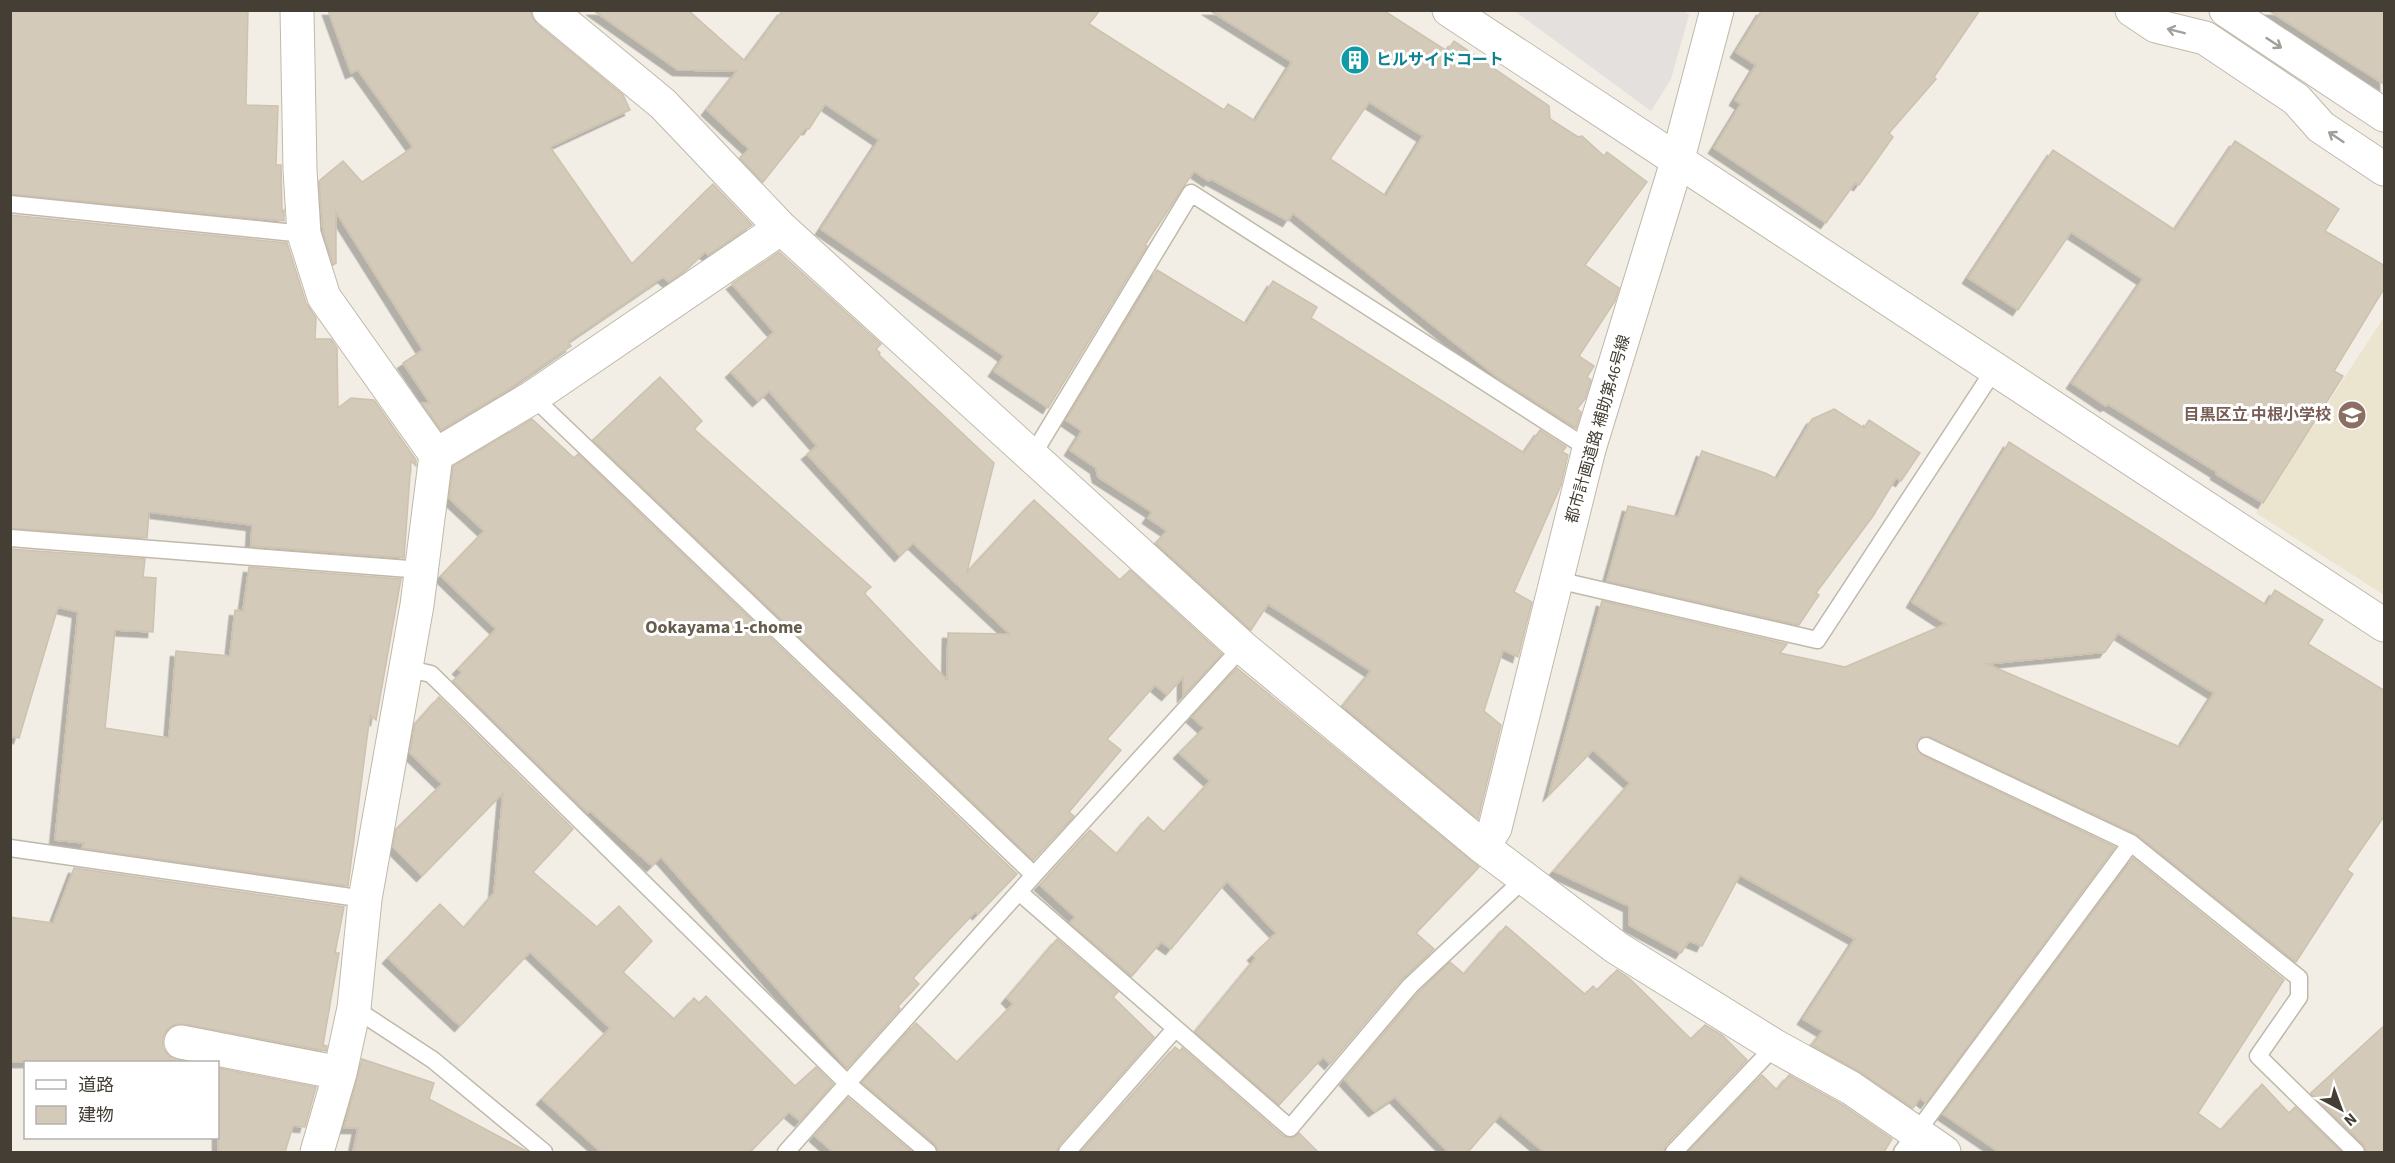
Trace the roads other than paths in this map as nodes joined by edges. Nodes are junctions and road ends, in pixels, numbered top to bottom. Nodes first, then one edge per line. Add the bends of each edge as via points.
1 (297, 10) edge
2 (549, 10) edge
3 (1449, 10) edge
4 (1717, 10) edge
5 (2132, 10) edge
6 (2226, 10) edge
7 (2385, 115) edge
8 (1677, 162) junction
9 (2385, 169) edge
10 (10, 204) edge
11 (781, 228) junction
12 (304, 234) junction
13 (1994, 370) junction
14 (533, 397) junction
15 (1589, 448) junction
16 (436, 455) junction
17 (1032, 456) junction
18 (10, 538) edge
19 (422, 570) junction
20 (1557, 580) junction
21 (2385, 625) edge
22 (1242, 647) junction
23 (405, 668) junction
24 (1926, 746) dead end
25 (2131, 843) junction
26 (1483, 847) junction
27 (10, 848) edge
28 (1034, 875) junction
29 (1524, 879) junction
30 (1019, 892) junction
31 (365, 900) junction
32 (354, 1008) junction
33 (1175, 1029) junction
34 (181, 1042) dead end
35 (1775, 1046) junction
36 (340, 1073) junction
37 (849, 1084) junction
38 (1910, 1143) edge
39 (317, 1152) edge
40 (544, 1152) edge
41 (786, 1152) edge
42 (928, 1152) edge
43 (1067, 1152) edge
44 (1674, 1152) edge
45 (1944, 1152) edge
46 (2356, 1152) edge

1 - 12 street
2 - 11 street via 663,104
3 - 8 street
4 - 8 street, 都市計画道路 補助第46号線
9 -> 5 street via 2321,127 2296,99 2205,38 2156,26
6 -> 7 street
8 - 13 street
8 - 15 street, 都市計画道路 補助第46号線
10 - 12 lane
11 - 14 street
11 - 17 street
12 - 16 street via 324,297
13 - 20 lane via 1817,640
13 - 21 street
14 - 16 street
14 - 28 lane
15 - 17 lane via 1191,193
15 - 20 street, 都市計画道路 補助第46号線
16 - 19 street
17 - 22 street
18 - 19 lane
19 - 23 street
20 - 26 street, 都市計画道路 補助第46号線 via 1495,828
22 - 26 street
22 - 28 lane
23 - 31 street
23 - 37 lane via 431,674
24 - 25 lane
25 - 38 lane
25 - 46 lane via 2299,978 2299,997 2258,1056
26 - 29 street
27 - 31 lane
28 - 30 lane
29 - 33 lane via 1410,986 1290,1128
29 - 35 street via 1617,948
30 - 33 lane
30 - 37 lane
31 - 32 street
32 - 36 street
32 - 40 lane via 433,1060
33 - 43 lane
34 - 36 street
35 - 38 street via 1851,1088
35 - 44 lane
36 - 39 street
37 - 41 lane
37 - 42 lane
38 - 45 street

